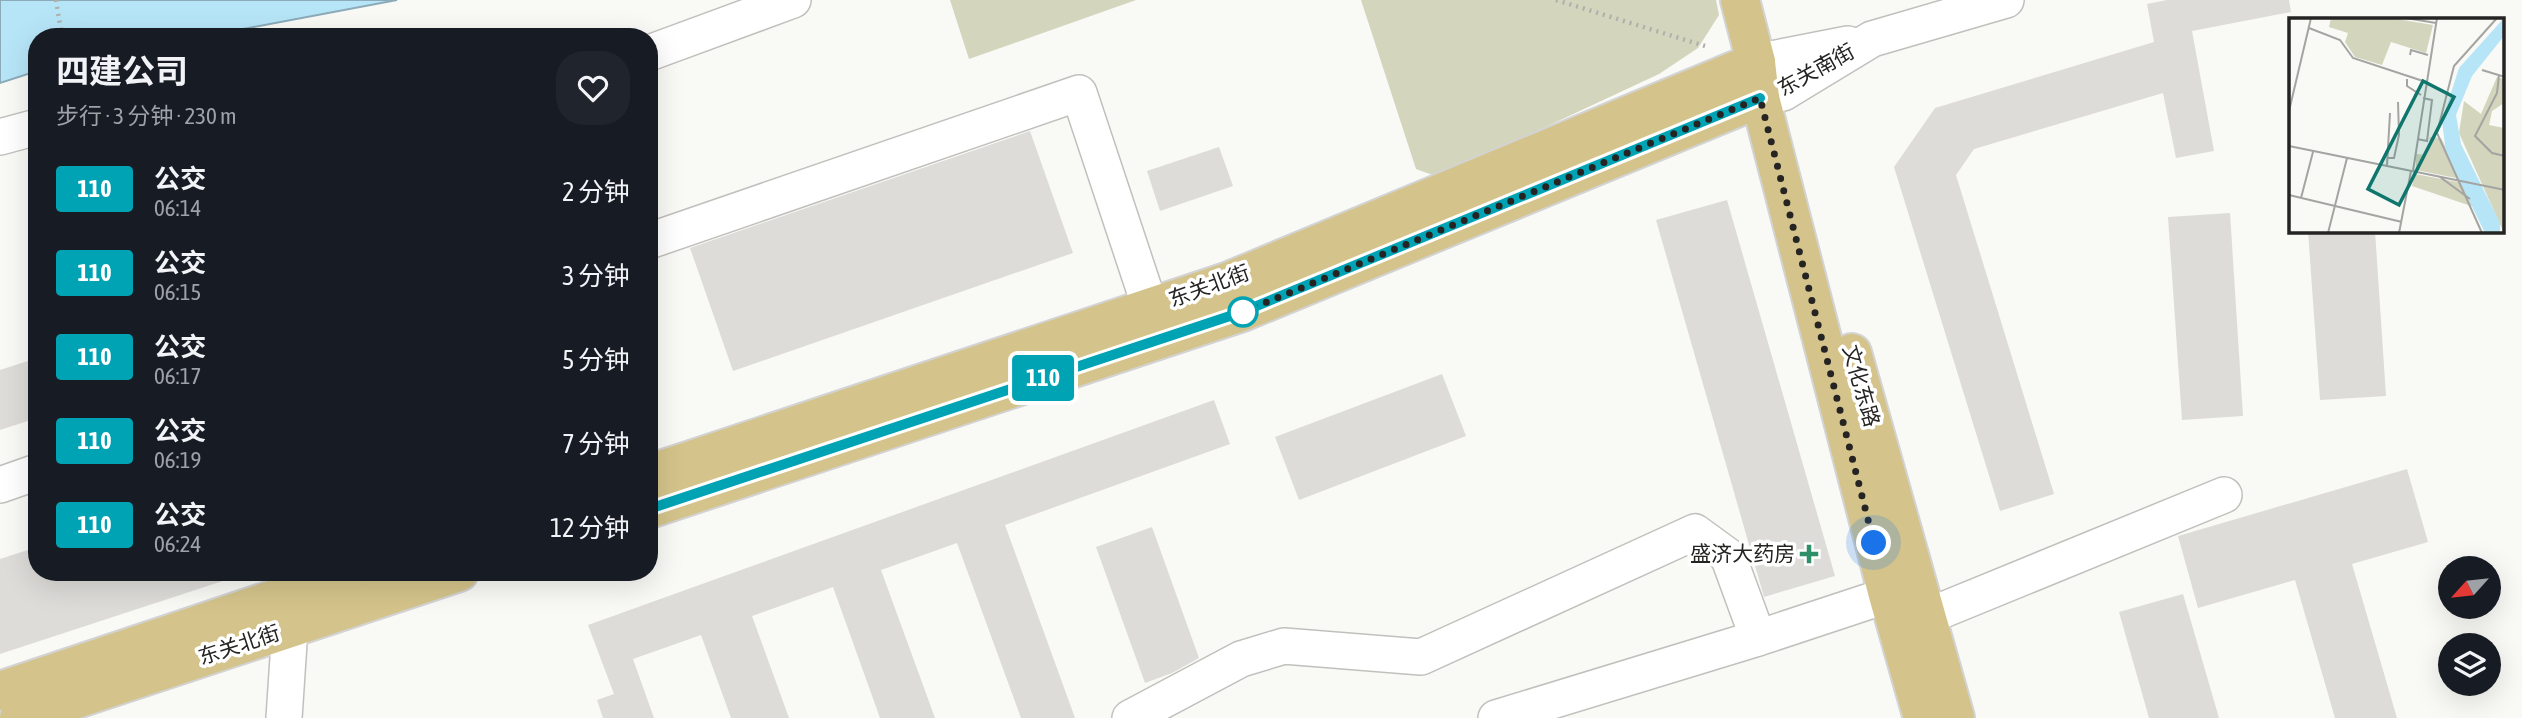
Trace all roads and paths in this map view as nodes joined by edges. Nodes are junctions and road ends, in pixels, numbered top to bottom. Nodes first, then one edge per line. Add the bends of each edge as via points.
1 (56, 0) edge
2 (793, 0) edge
3 (1556, 0) edge
4 (1740, 0) edge
5 (2006, 0) edge
6 (61, 28) edge
7 (658, 50) edge
8 (1766, 84) junction
9 (28, 129) edge
10 (0, 137) edge
11 (658, 238) edge
12 (1150, 307) junction
13 (658, 471) edge
14 (28, 475) edge
15 (0, 485) edge
16 (2224, 495) dead end
17 (658, 506) edge
18 (317, 581) edge
19 (432, 581) edge
20 (1888, 595) junction
21 (1926, 617) junction
22 (290, 628) junction
23 (1758, 638) junction
24 (0, 691) edge
25 (19, 718) edge
26 (284, 718) edge
27 (1130, 718) edge
28 (1496, 718) edge
29 (1923, 718) edge
30 (1955, 718) edge

1 - 6 path
2 - 7 street
3 - 8 path
4 - 8 main road, 文化东路
5 - 8 street, 东关南街 via 1872,39
8 - 12 main road, 东关北街
8 - 17 main road, 东关北街 via 1242,312
8 - 20 main road, 文化东路
8 - 21 main road, 文化东路 via 1803,180
9 - 10 street
11 - 12 street via 1079,93
12 - 13 main road, 东关北街
14 - 15 street
16 - 21 street
18 - 24 main road, 东关北街
19 - 22 main road, 东关北街
20 - 23 street
20 - 29 main road, 文化东路
21 - 30 main road, 文化东路
22 - 25 main road, 东关北街
22 - 26 street
23 - 27 street via 1728,556 1695,532 1421,657 1284,646 1241,659
23 - 28 street

